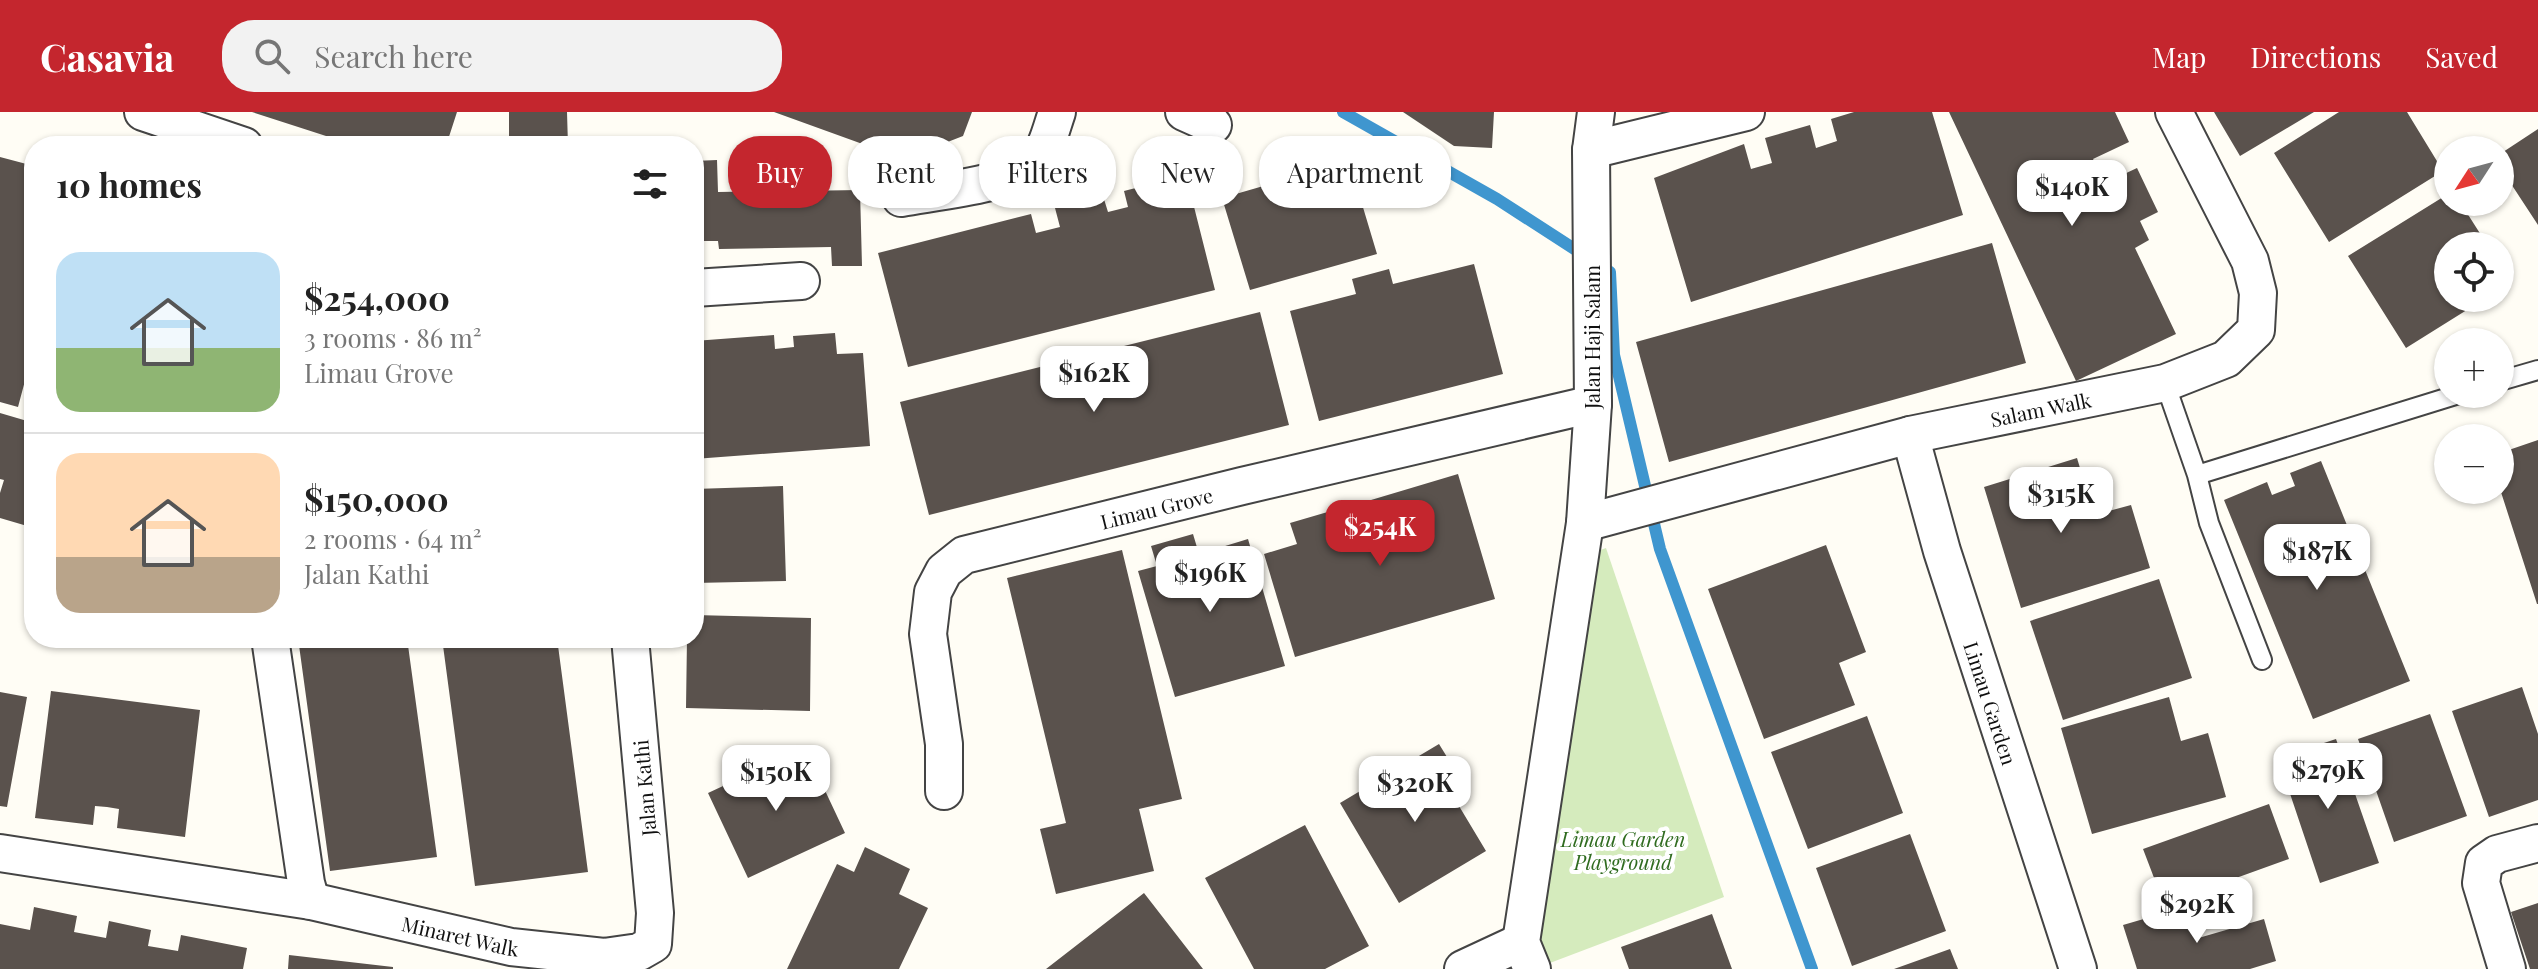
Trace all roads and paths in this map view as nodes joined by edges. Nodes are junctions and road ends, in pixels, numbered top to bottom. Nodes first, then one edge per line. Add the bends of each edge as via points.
1 (143, 112) edge
2 (1057, 112) edge
3 (1596, 112) edge
4 (1746, 112) edge
5 (2174, 112) edge
6 (214, 136) edge
7 (1591, 150) junction
8 (963, 186) edge
9 (801, 281) dead end
10 (704, 287) edge
11 (2538, 370) edge
12 (2514, 377) edge
13 (2165, 383) junction
14 (2434, 402) edge
15 (1593, 404) junction
16 (1910, 435) junction
17 (2197, 475) junction
18 (1585, 523) junction
19 (271, 648) edge
20 (631, 648) edge
21 (2262, 660) dead end
22 (944, 791) dead end
23 (2538, 843) edge
24 (0, 853) edge
25 (311, 901) junction
26 (654, 938) joint
27 (1526, 955) edge
28 (1463, 969) edge
29 (2078, 969) edge
30 (2507, 969) edge

1 - 6 street
2 - 8 street via 1034,164 1016,176
3 - 7 street, Jalan Haji Salam
4 - 7 street
5 - 13 street, Salam Walk via 2250,261 2258,293 2256,330 2226,359
7 - 15 street, Jalan Haji Salam
9 - 10 street
11 - 12 lane
13 - 16 street, Salam Walk
13 - 17 lane
14 - 17 lane
15 - 18 street, Jalan Haji Salam
15 - 22 street, Limau Grove via 964,555 944,571 933,592 928,634 944,744
16 - 18 street, Salam Walk
16 - 29 street, Limau Garden via 1942,551
17 - 21 lane via 2209,523
18 - 27 street
19 - 25 street
20 - 26 street, Jalan Kathi
23 - 30 street via 2484,863 2481,883
24 - 25 street, Minaret Walk
25 - 26 street, Minaret Walk via 511,947 576,955 627,955 653,944
27 - 28 street

